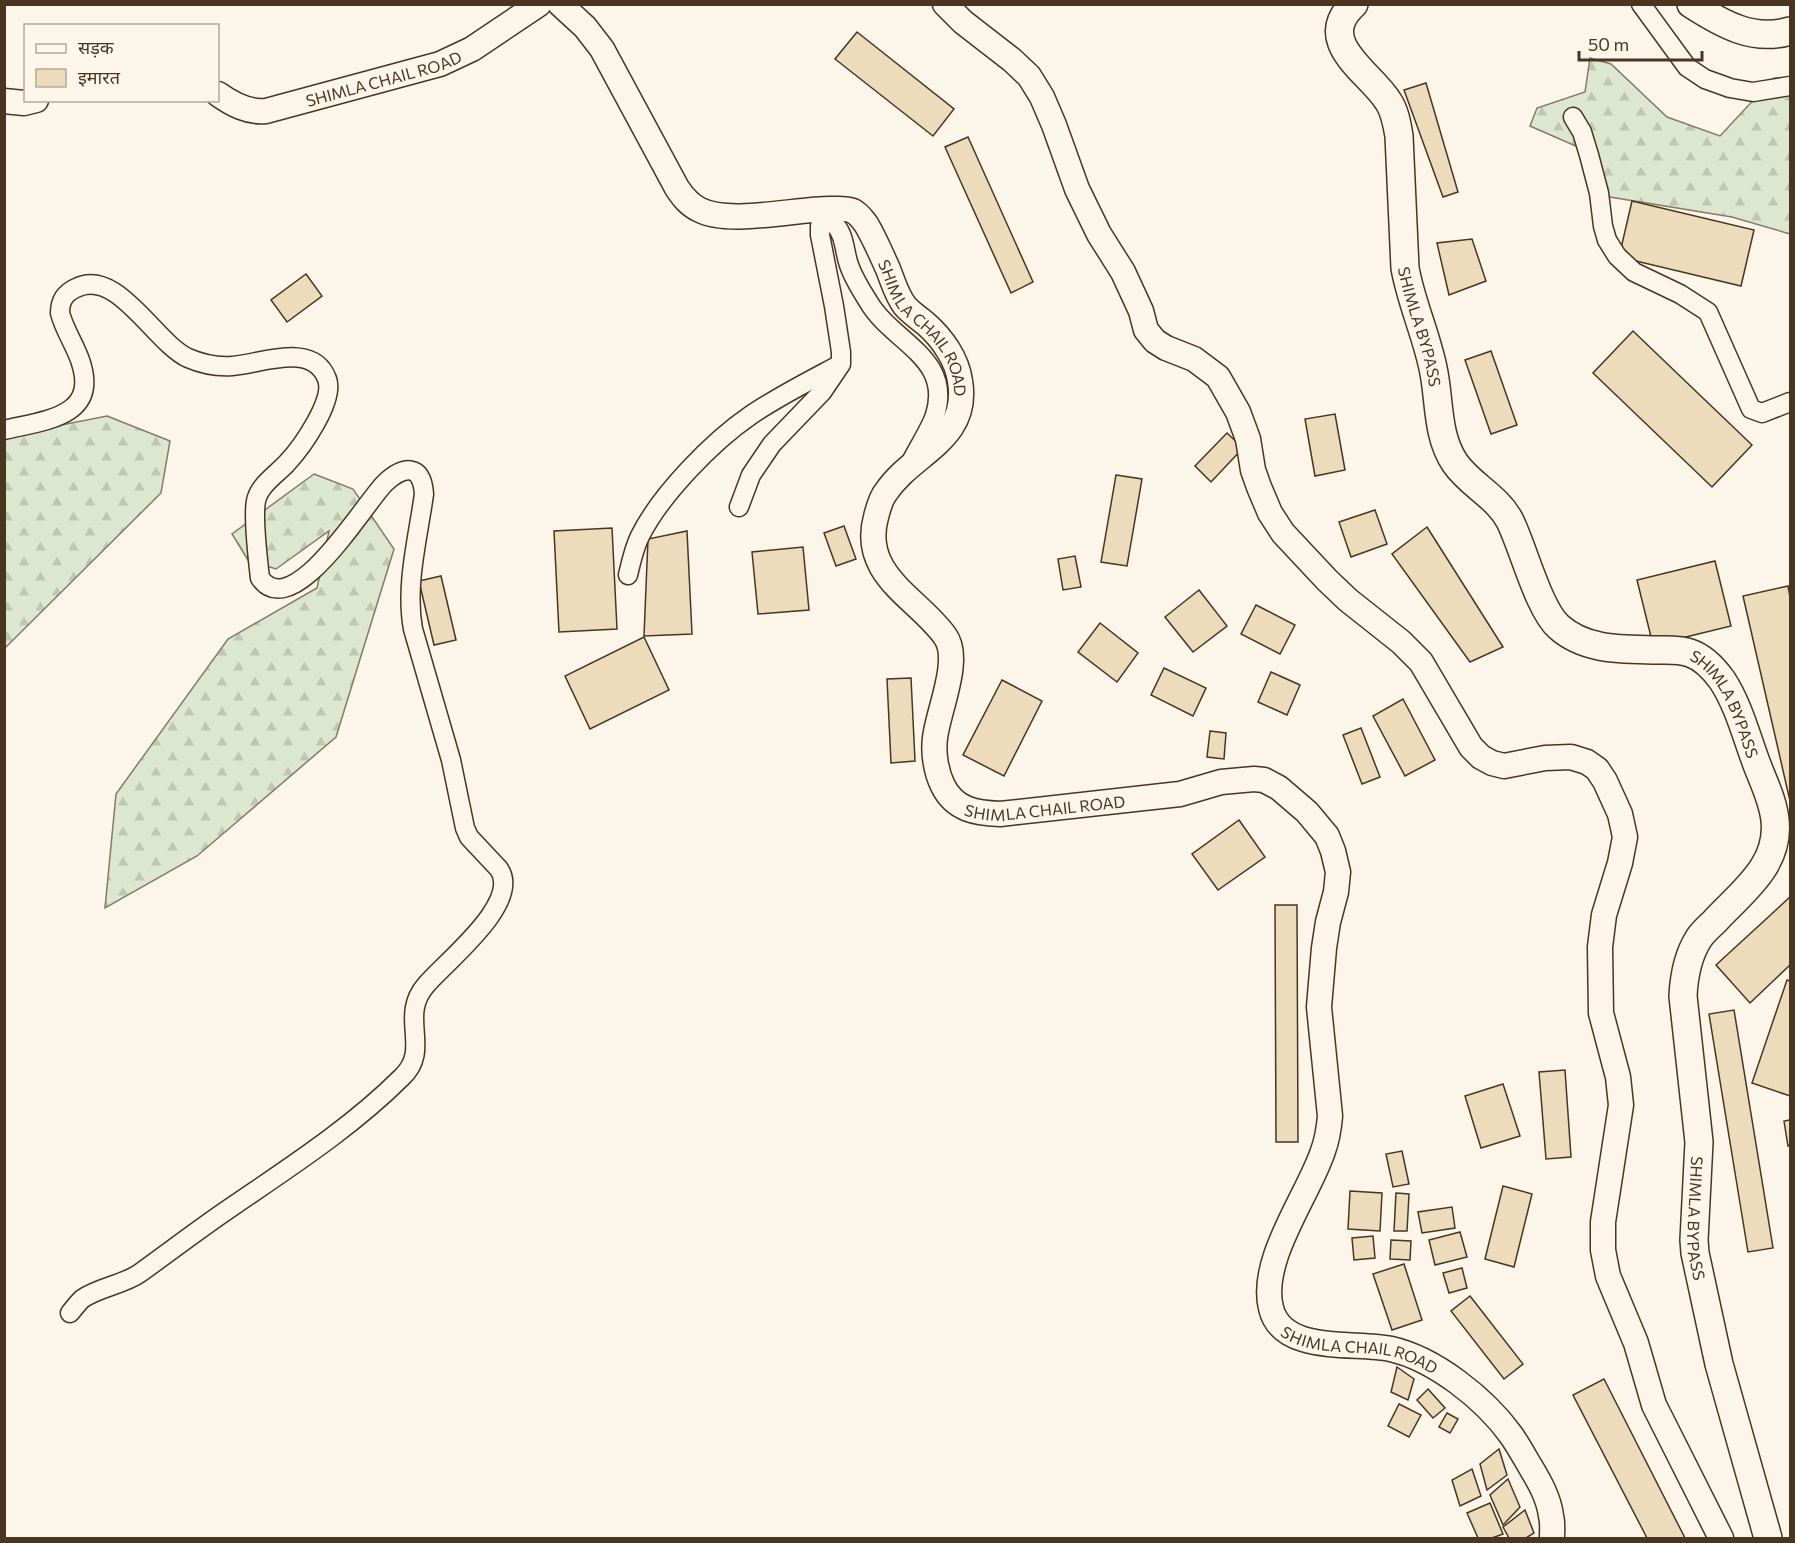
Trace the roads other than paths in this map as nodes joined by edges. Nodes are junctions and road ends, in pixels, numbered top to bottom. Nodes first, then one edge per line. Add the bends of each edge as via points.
1 (539, 4) edge
2 (560, 4) edge
3 (945, 4) edge
4 (1354, 4) edge
5 (1641, 4) edge
6 (1691, 4) edge
7 (1791, 31) edge
8 (1791, 86) edge
9 (219, 95) edge
10 (4, 101) edge
11 (28, 102) edge
12 (1572, 117) dead end
13 (841, 364) junction
14 (1791, 402) edge
15 (4, 430) edge
16 (907, 471) junction
17 (739, 507) dead end
18 (628, 575) dead end
19 (70, 1313) dead end
20 (1552, 1539) edge
21 (1721, 1539) edge
22 (1768, 1539) edge

1 - 9 main road, SHIMLA CHAIL ROAD via 472,49 440,64 267,111 247,110
2 - 16 main road, SHIMLA CHAIL ROAD via 602,49 686,201 699,210 726,216 851,210 866,224 901,300 940,338 956,364 960,381 955,424
3 - 21 main road via 1029,76 1054,125 1077,189 1123,272 1146,330 1155,341 1194,359 1218,377 1238,412 1259,488 1283,533 1326,580 1421,662 1471,747 1481,757 1504,766 1571,757 1587,762 1605,781 1620,814 1625,837 1599,947 1601,1013 1618,1077 1621,1105 1603,1222 1603,1250 1608,1276 1636,1343 1653,1405
4 - 22 highway, SHIMLA BYPASS via 1342,22 1341,40 1351,62 1388,101 1395,117 1400,147 1405,268 1434,370 1441,426 1455,463 1506,514 1547,612 1558,627 1589,644 1690,653 1709,665 1736,705 1771,802 1775,821 1769,860 1699,937 1685,974 1683,996 1699,1142 1695,1253 1719,1364
5 - 8 street via 1687,67 1705,79 1753,92
6 - 7 highway via 1720,24 1750,33
10 - 11 main road
12 - 14 street via 1582,132 1599,193 1603,226 1617,256 1634,272 1708,312 1751,409 1762,413
13 - 16 street via 820,235 823,222 838,228 849,265 869,304 920,354 937,380 934,418
13 - 17 street via 822,392 772,444 751,475
13 - 18 street via 752,414 709,451 669,492 646,526
15 - 19 street via 67,412 83,395 84,371 60,313 64,296 82,285 96,284 121,296 162,339 192,360 233,366 294,357 312,361 320,368 328,391 322,408 300,447 263,487 256,501 260,578 270,587 290,587 332,552 386,483 404,470 417,473 424,483 424,494 410,594 413,629 451,760 465,828 499,869 503,881 500,898 486,921 417,998 413,1011 416,1056 404,1076 336,1134 138,1275 86,1297
16 - 20 main road, SHIMLA CHAIL ROAD via 885,493 873,530 874,542 877,558 888,577 946,637 950,647 935,758 947,794 960,806 971,812 1000,814 1180,794 1221,782 1254,779 1279,788 1327,836 1338,872 1324,948 1319,1007 1330,1116 1323,1152 1274,1259 1268,1288 1271,1309 1276,1322 1301,1338 1391,1349 1424,1362 1480,1400 1511,1435 1543,1490 1551,1515

